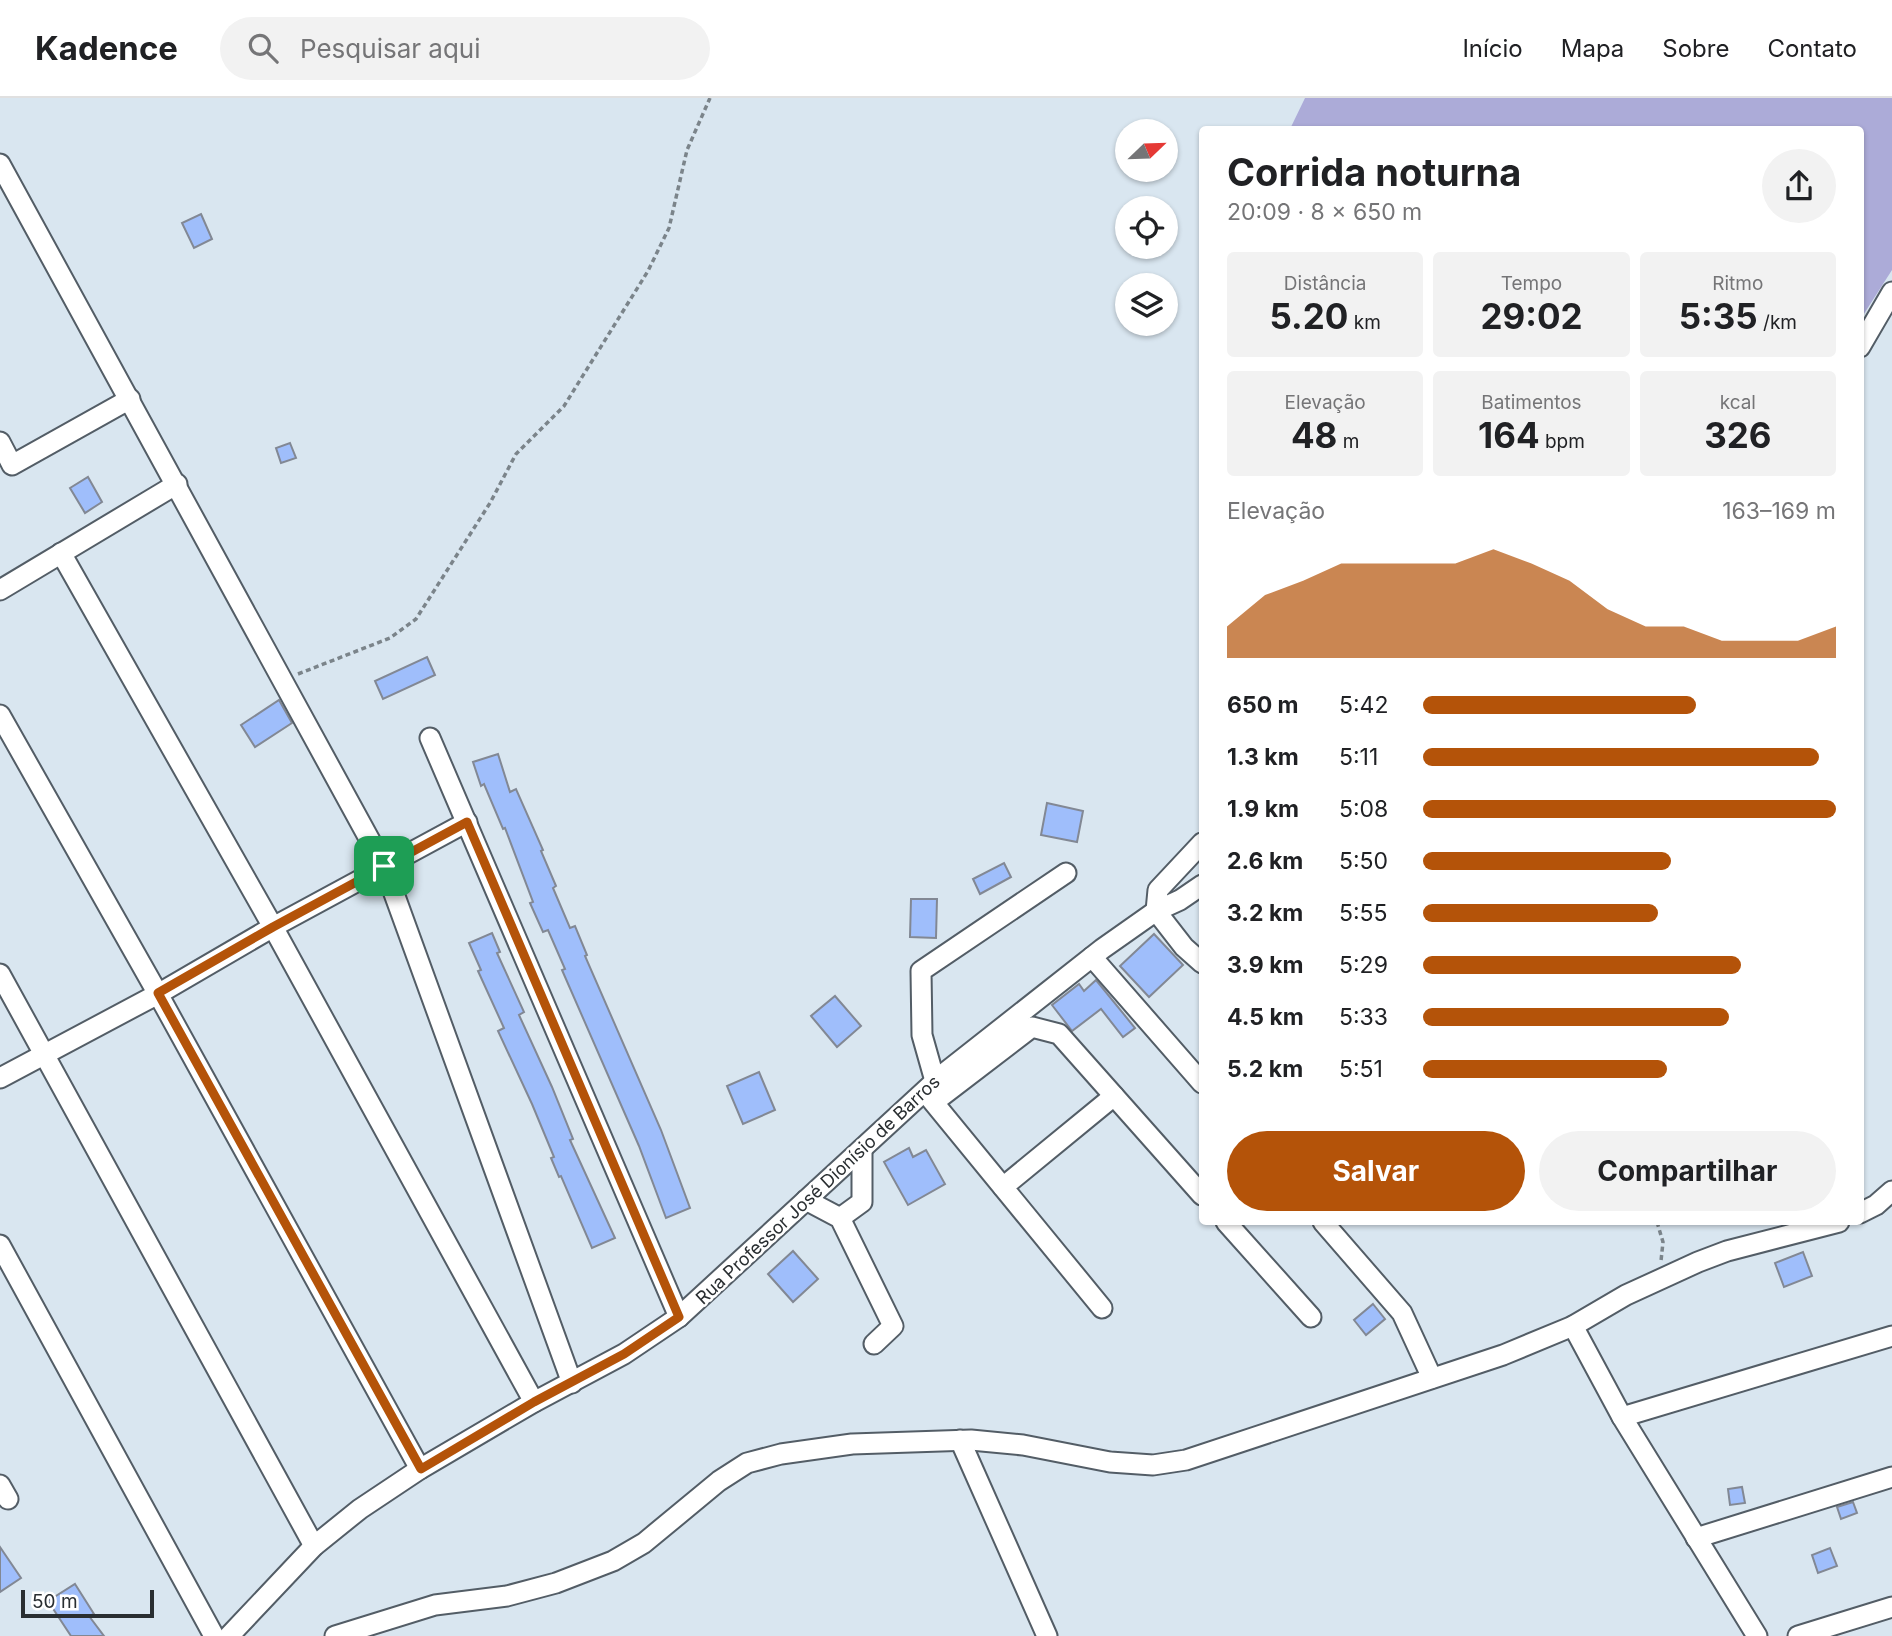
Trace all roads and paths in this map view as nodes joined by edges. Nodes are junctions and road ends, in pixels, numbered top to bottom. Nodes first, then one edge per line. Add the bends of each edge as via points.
1 (710, 98) edge
2 (0, 164) edge
3 (1892, 292) edge
4 (1864, 340) edge
5 (130, 399) junction
6 (0, 442) edge
7 (6, 469) edge
8 (177, 484) junction
9 (61, 553) junction
10 (0, 590) edge
11 (283, 680) junction
12 (0, 715) edge
13 (430, 738) dead end
14 (467, 822) junction
15 (1199, 846) edge
16 (384, 866) junction
17 (1066, 873) dead end
18 (1199, 887) edge
19 (1156, 911) junction
20 (273, 927) junction
21 (1092, 957) junction
22 (1199, 960) edge
23 (0, 974) edge
24 (158, 993) junction
25 (44, 1054) junction
26 (0, 1078) edge
27 (1199, 1080) edge
28 (931, 1092) junction
29 (1114, 1096) junction
30 (862, 1149) junction
31 (1003, 1187) junction
32 (1892, 1191) edge
33 (1199, 1192) edge
34 (806, 1200) junction
35 (1876, 1206) edge
36 (840, 1218) junction
37 (1229, 1225) edge
38 (1326, 1225) edge
39 (1658, 1225) edge
40 (1827, 1225) edge
41 (0, 1245) edge
42 (1658, 1280) junction
43 (1102, 1308) dead end
44 (679, 1317) junction
45 (1311, 1317) dead end
46 (1573, 1326) junction
47 (1892, 1336) edge
48 (874, 1344) dead end
49 (1432, 1378) junction
50 (572, 1383) junction
51 (534, 1402) junction
52 (1622, 1417) junction
53 (960, 1440) junction
54 (421, 1469) junction
55 (1892, 1477) edge
56 (1696, 1538) junction
57 (314, 1546) junction
58 (1892, 1607) edge
59 (214, 1636) edge
60 (229, 1636) edge
61 (335, 1636) edge
62 (1047, 1636) edge
63 (1756, 1636) edge
64 (1798, 1636) edge

1 - 11 path via 687,150 669,228 648,271 564,406 516,454 416,619 390,638
2 - 5 street
3 - 4 street
5 - 7 street
5 - 8 street
6 - 7 street
8 - 9 street
8 - 11 street
9 - 10 street
9 - 20 street
11 - 16 street
12 - 24 street
13 - 14 street
14 - 16 street
14 - 44 street
15 - 19 street via 1158,890
16 - 20 street
16 - 50 street
17 - 28 street via 921,971 922,1035
18 - 19 street, Rua Professor José Dionísio de Barros
19 - 21 street, Rua Professor José Dionísio de Barros
19 - 22 street
20 - 24 street
20 - 51 street
21 - 27 street
21 - 28 street, Rua Professor José Dionísio de Barros
23 - 25 street
24 - 25 street
24 - 54 street
25 - 26 street
25 - 57 street
28 - 29 street via 1032,1027 1059,1034
28 - 30 street, Rua Professor José Dionísio de Barros
28 - 31 street
29 - 31 street
29 - 33 street
30 - 34 street, Rua Professor José Dionísio de Barros
30 - 36 street via 862,1202
31 - 43 street
32 - 35 street
34 - 36 street
34 - 44 street, Rua Professor José Dionísio de Barros
36 - 48 street via 893,1326
37 - 45 street
38 - 49 street via 1402,1313
39 - 42 path via 1663,1242
40 - 42 street via 1727,1251
41 - 59 street
42 - 46 street
44 - 50 street, Rua Professor José Dionísio de Barros
46 - 49 street
46 - 52 street
47 - 52 street
49 - 53 street via 1186,1460 1153,1465
50 - 51 street, Rua Professor José Dionísio de Barros
51 - 54 street, Rua Professor José Dionísio de Barros
52 - 56 street
53 - 61 street via 852,1444 747,1463 644,1543 613,1561 556,1583 507,1596 435,1605
53 - 62 street
54 - 57 street, Rua Professor José Dionísio de Barros
55 - 56 street
56 - 63 street
57 - 60 street, Rua Professor José Dionísio de Barros
58 - 64 street

